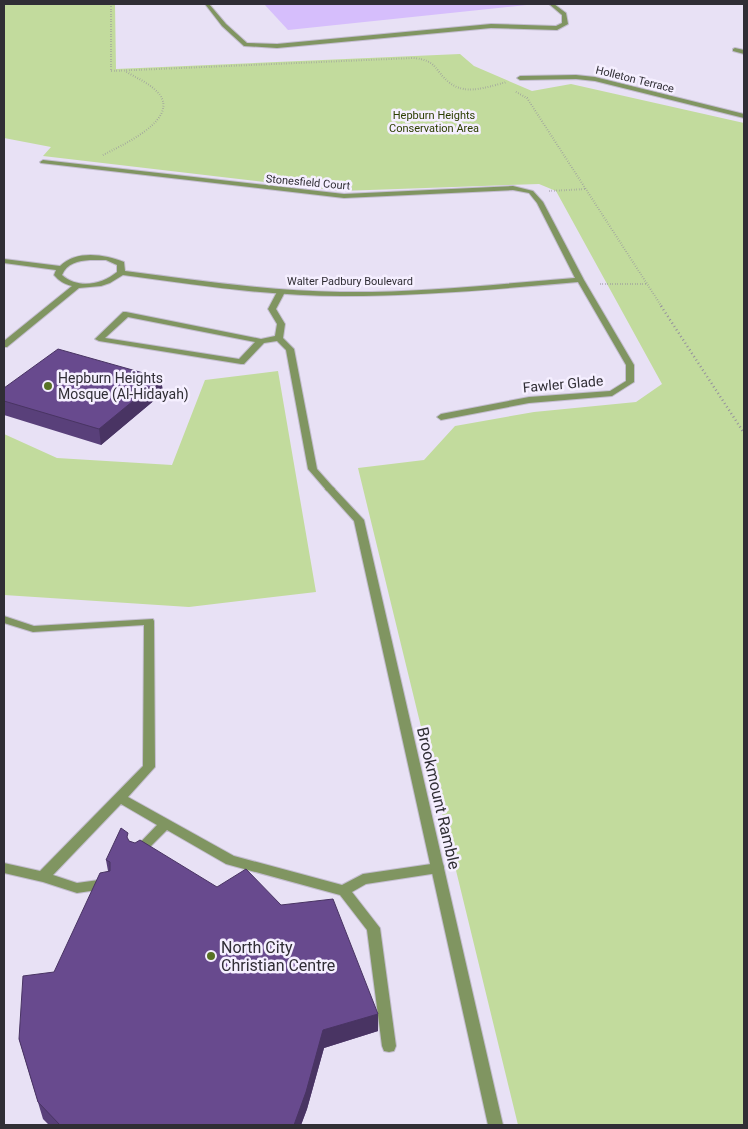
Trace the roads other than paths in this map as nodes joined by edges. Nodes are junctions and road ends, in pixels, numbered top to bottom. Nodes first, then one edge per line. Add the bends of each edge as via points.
1 (207, 4) edge
2 (551, 4) edge
3 (735, 50) dead end
4 (744, 52) edge
5 (520, 78) road end
6 (744, 116) edge
7 (43, 162) dead end
8 (4, 261) edge
9 (60, 268) junction
10 (121, 273) junction
11 (580, 280) junction
12 (78, 285) junction
13 (281, 292) junction
14 (279, 338) junction
15 (261, 341) junction
16 (4, 345) edge
17 (441, 417) dead end
18 (4, 619) edge
19 (120, 798) junction
20 (166, 824) junction
21 (136, 854) edge
22 (4, 868) edge
23 (438, 868) junction
24 (43, 877) junction
25 (106, 884) edge
26 (344, 891) junction
27 (389, 1046) dead end
28 (496, 1125) edge

1 - 2 street via 246,45 277,46 492,26 556,28 565,24 564,14
3 - 4 street
5 - 6 street, Holleton Terrace via 595,79
7 - 11 street, Stonesfield Court via 344,196 513,188 531,192 540,202
8 - 9 street
9 - 10 street via 74,260 95,256 115,260 121,264
9 - 12 street via 58,275 62,280
10 - 12 street via 107,282
10 - 13 street, Walter Padbury Boulevard
11 - 13 street, Walter Padbury Boulevard via 423,292
11 - 17 street, Fawler Glade via 630,365 630,382 612,393 529,400
12 - 16 street
13 - 14 street via 272,310 281,324
14 - 15 street
14 - 23 street, Brookmount Ramble via 290,348 313,469 359,520
15 - 15 street via 126,314 99,339 241,362
18 - 19 street via 33,629 149,620 150,767
19 - 20 street
19 - 24 street
20 - 21 street
20 - 26 street via 230,860
22 - 24 street
23 - 26 street via 363,879
23 - 28 street, Brookmount Ramble
24 - 25 street via 76,888
26 - 27 street via 372,928

